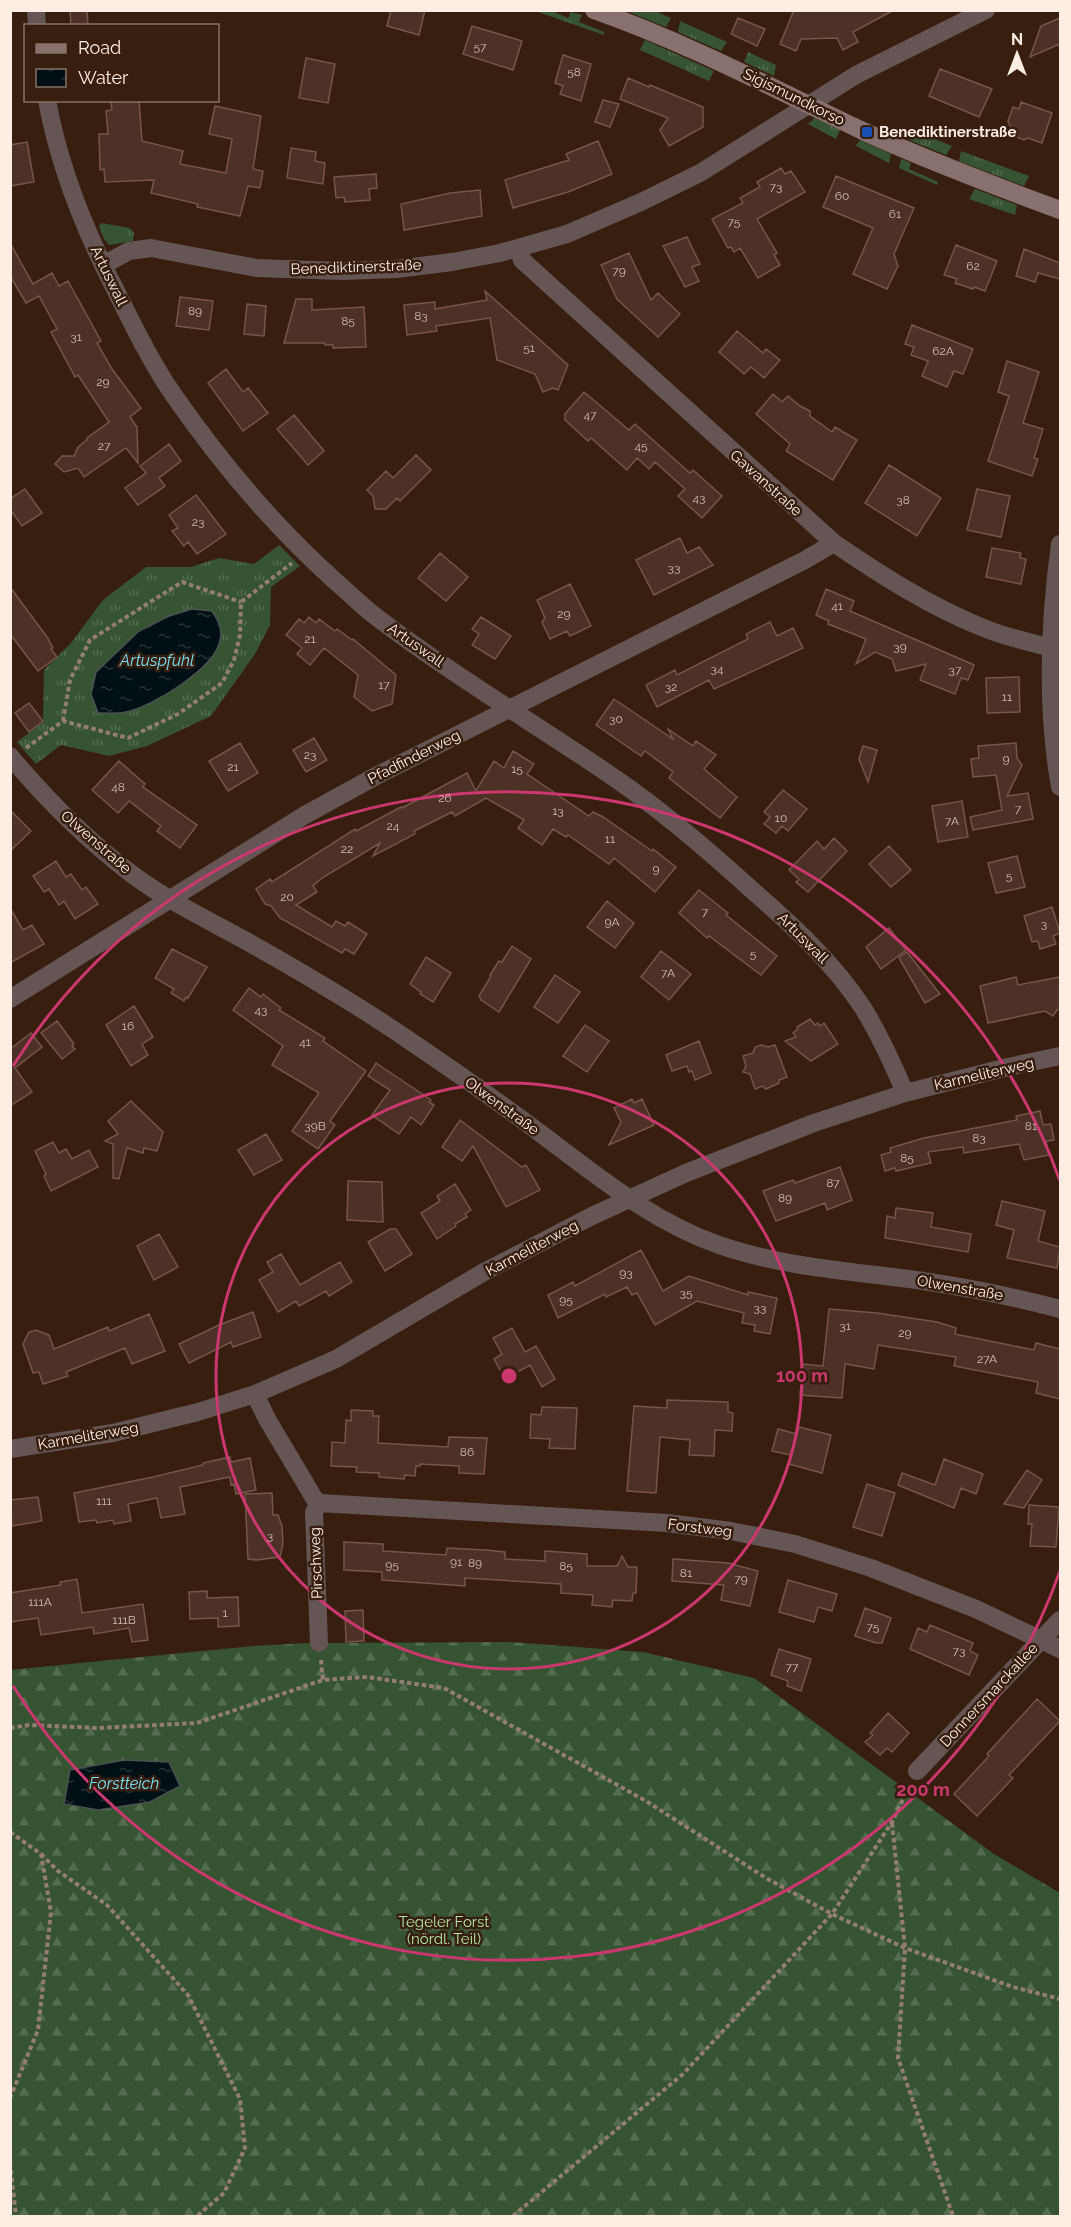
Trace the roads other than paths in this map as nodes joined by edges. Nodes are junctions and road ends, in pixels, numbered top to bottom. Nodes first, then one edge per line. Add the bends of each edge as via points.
1 (594, 10) edge
2 (986, 10) edge
3 (48, 102) edge
4 (809, 104) junction
5 (1060, 210) edge
6 (519, 248) junction
7 (103, 265) junction
8 (834, 543) junction
9 (1060, 544) edge
10 (1055, 649) edge
11 (510, 709) junction
12 (16, 754) edge
13 (1060, 787) edge
14 (170, 899) junction
15 (10, 999) edge
16 (1060, 1056) edge
17 (905, 1093) junction
18 (628, 1199) junction
19 (1060, 1309) edge
20 (255, 1395) junction
21 (10, 1449) edge
22 (319, 1503) junction
23 (1060, 1620) edge
24 (1042, 1639) junction
25 (319, 1643) dead end
26 (1060, 1649) edge
27 (917, 1771) road end

1 - 4 street, Sigismundkorso via 641,27
2 - 4 street, Benediktinerstraße via 856,75
3 - 7 street, Artuswall via 72,193
4 - 5 street, Sigismundkorso via 954,170
4 - 6 street, Benediktinerstraße via 700,173 567,234
6 - 7 street, Benediktinerstraße via 396,269 256,268 151,248 129,251
6 - 8 street, Gawanstraße via 522,260
7 - 11 street, Artuswall via 174,395 274,521 373,615
8 - 10 street, Gawanstraße via 888,580 940,608 986,629
8 - 11 street, Pfadfinderweg
9 - 10 street via 1055,585
10 - 13 street via 1053,717
11 - 14 street, Pfadfinderweg via 326,803
11 - 17 street, Artuswall via 620,782 715,856 808,940 863,1009
12 - 14 street, Olwenstraße via 46,797 83,832 132,874
14 - 15 street, Pfadfinderweg
14 - 18 street, Olwenstraße via 387,1024
16 - 17 street, Karmeliterweg
17 - 18 street, Karmeliterweg via 750,1147
18 - 19 street, Olwenstraße via 664,1221 719,1245 784,1263 975,1290
18 - 20 street, Karmeliterweg via 484,1272 336,1359
20 - 21 street, Karmeliterweg via 113,1433
20 - 22 street
22 - 24 street, Forstweg via 667,1523 731,1531 795,1544 871,1568
22 - 25 street, Pirschweg via 314,1512
23 - 24 street, Donnersmarckallee
24 - 26 street, Forstweg
24 - 27 street, Donnersmarckallee

